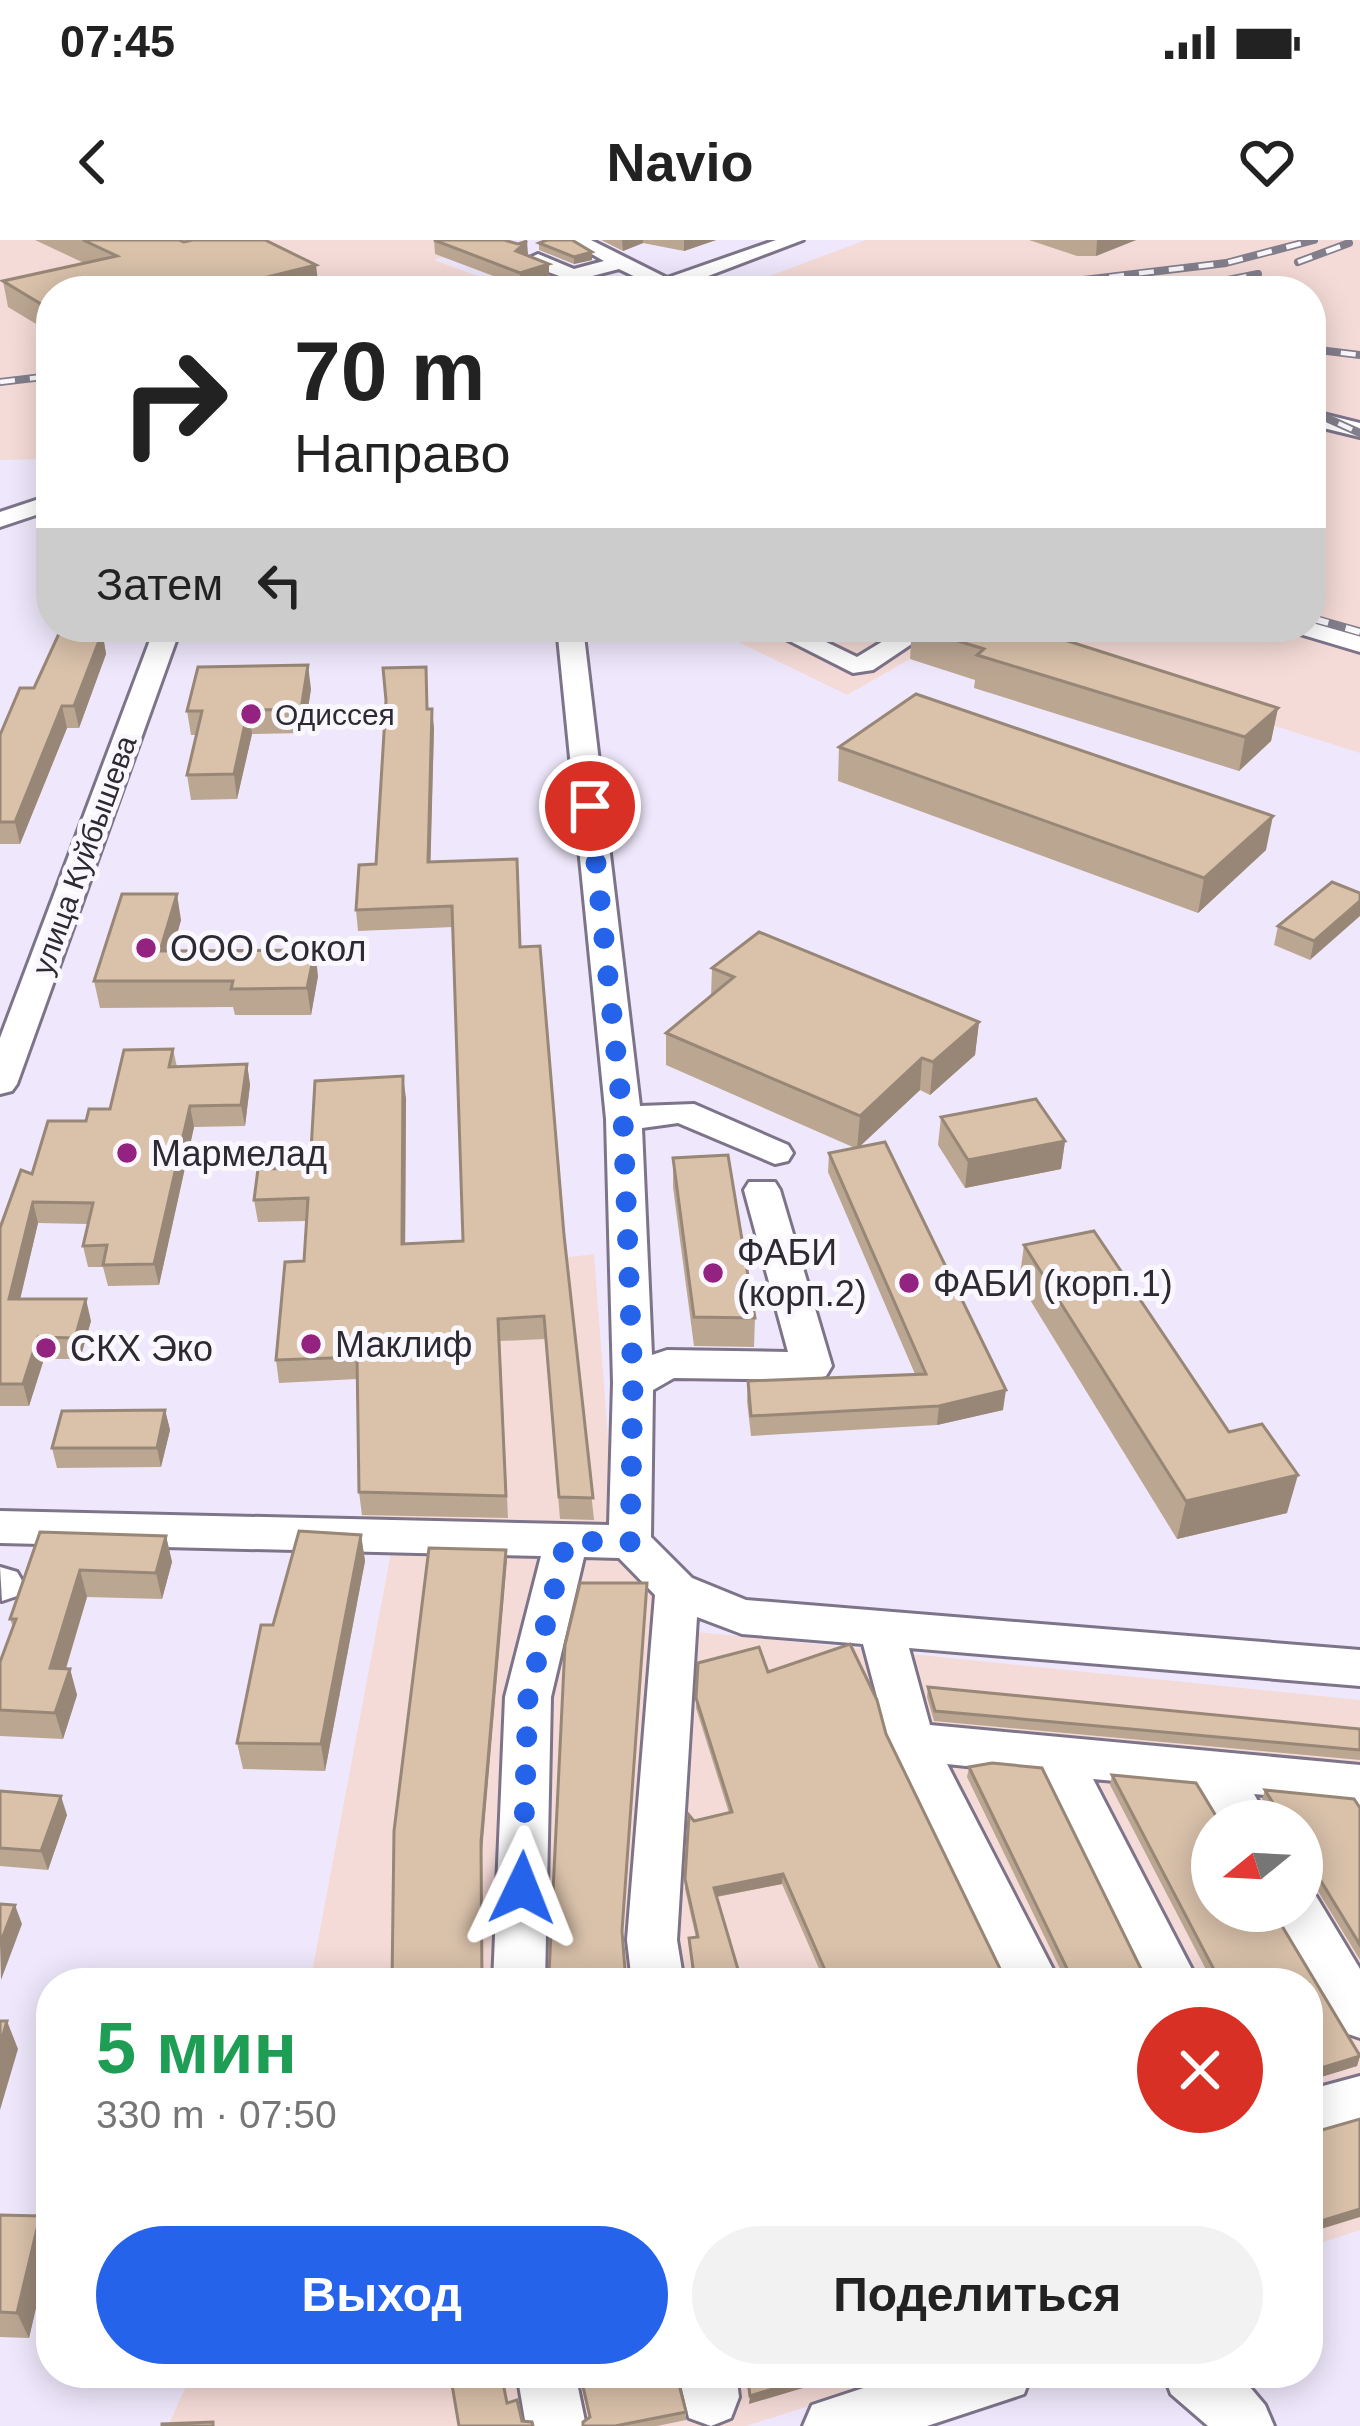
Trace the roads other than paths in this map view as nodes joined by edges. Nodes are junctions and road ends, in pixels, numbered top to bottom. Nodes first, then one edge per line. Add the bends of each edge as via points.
1 (794, 240) edge
2 (567, 259) edge
3 (620, 276) edge
4 (692, 276) edge
5 (1326, 422) edge
6 (1360, 430) edge
7 (36, 507) edge
8 (0, 520) edge
9 (1326, 634) edge
10 (162, 642) edge
11 (572, 642) edge
12 (807, 642) edge
13 (900, 642) edge
14 (1360, 644) edge
15 (0, 1084) edge
16 (623, 1119) junction
17 (633, 1383) junction
18 (0, 1527) edge
19 (566, 1541) junction
20 (630, 1542) junction
21 (677, 1590) junction
22 (880, 1628) junction
23 (1360, 1668) edge
24 (912, 1742) junction
25 (1058, 1756) junction
26 (1215, 1771) junction
27 (1360, 1785) edge
28 (1232, 1800) edge
29 (1311, 1932) edge
30 (519, 1968) edge
31 (656, 1968) edge
32 (1026, 1968) edge
33 (1165, 1968) edge
34 (1360, 2015) edge
35 (1360, 2101) edge
36 (1323, 2111) edge
37 (549, 2388) edge
38 (955, 2388) edge
39 (1210, 2388) edge
40 (556, 2426) edge
41 (833, 2426) edge
42 (1244, 2426) edge

1 - 4 street
2 - 3 street
5 - 6 street
7 - 8 street
9 - 14 street
10 - 15 street, улица Куйбышева
11 - 16 street
12 - 13 street via 853,664
16 - 17 street
16 - 17 street via 682,1112 769,1171 812,1366 667,1364
17 - 20 street
18 - 19 street
19 - 20 street
19 - 30 street via 528,1697
20 - 21 street
21 - 22 street via 742,1617
21 - 31 street
22 - 23 street
22 - 24 street
24 - 25 street
24 - 32 street
25 - 26 street
25 - 33 street
26 - 27 street
26 - 28 street
29 - 34 street
35 - 36 street
37 - 40 street
38 - 41 street
39 - 42 street

